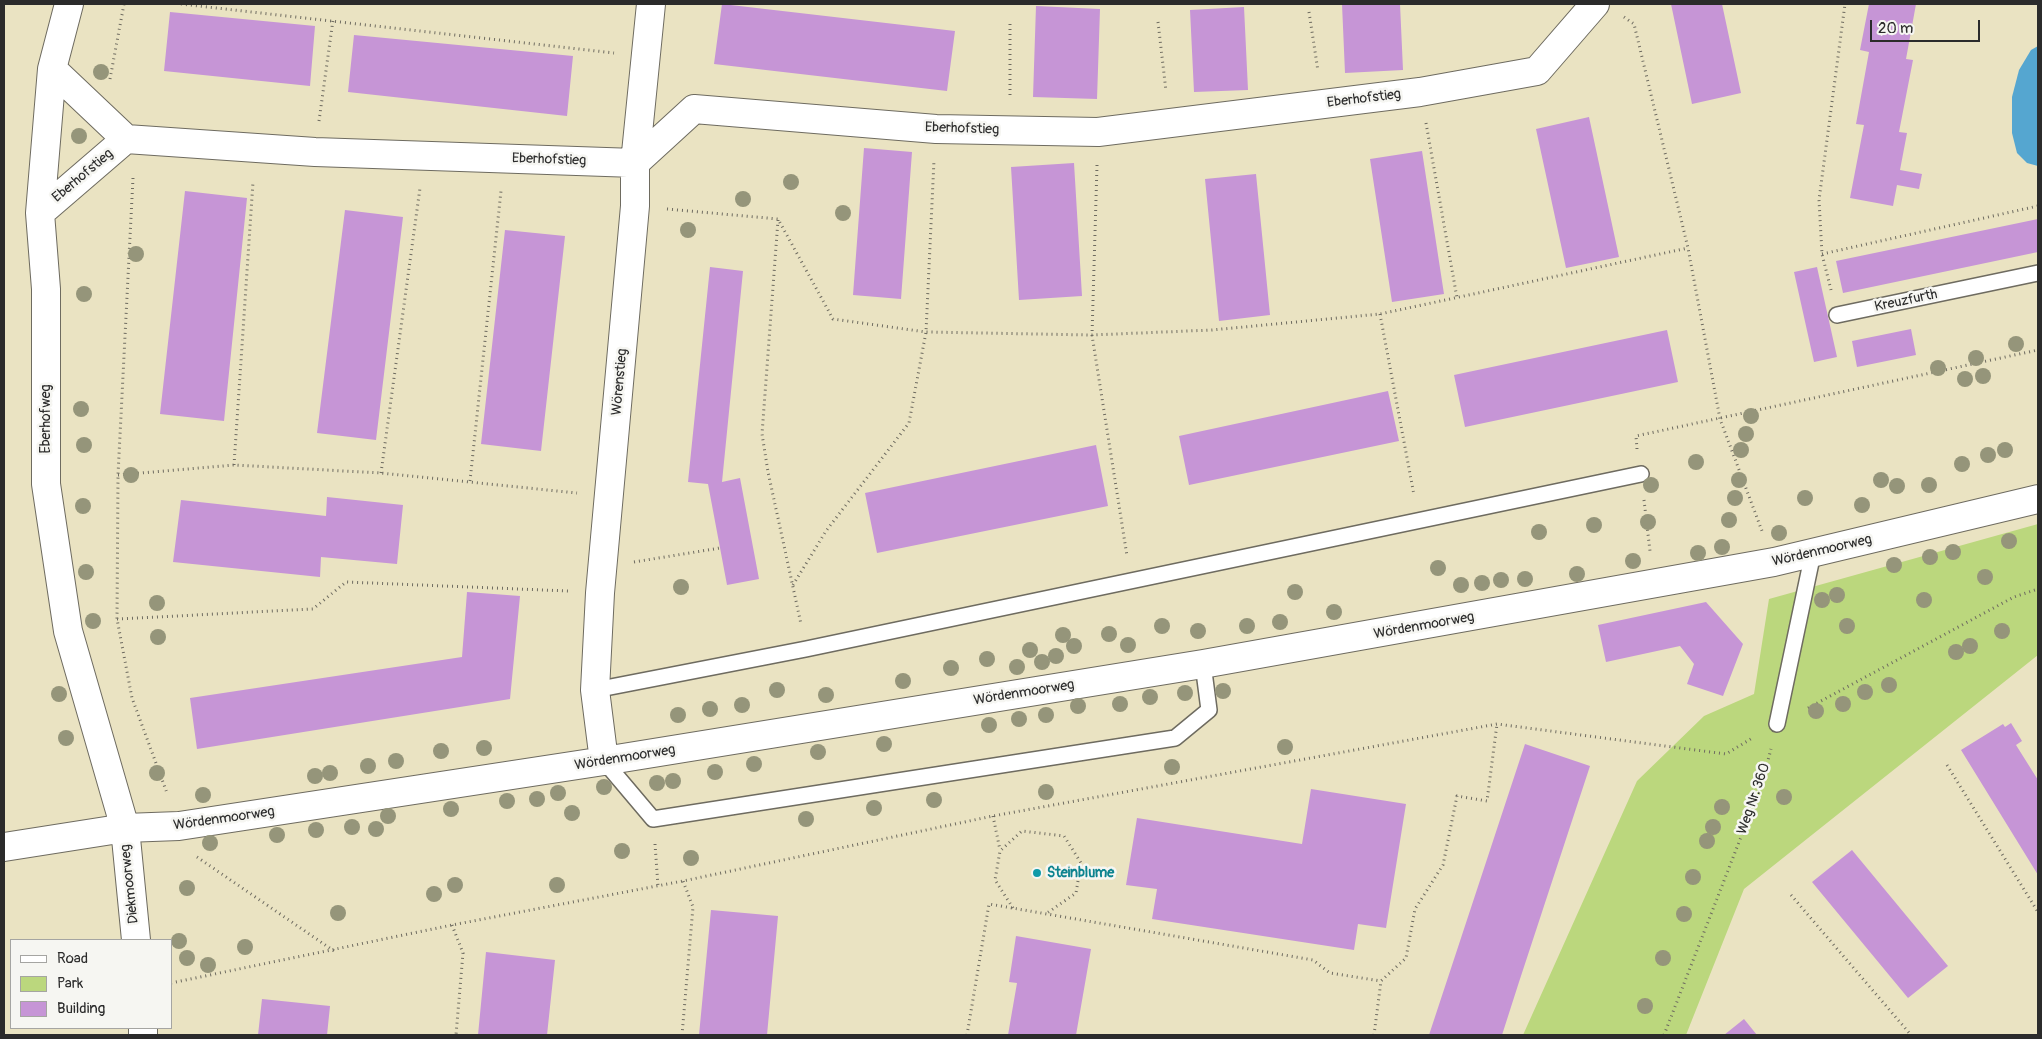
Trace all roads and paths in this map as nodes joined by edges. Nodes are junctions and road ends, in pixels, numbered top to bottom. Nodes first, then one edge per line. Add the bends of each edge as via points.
1 (69, 4) edge
2 (124, 4) edge
3 (181, 4) edge
4 (652, 4) edge
5 (1845, 4) edge
6 (1607, 9) edge
7 (1309, 12) dead end
8 (333, 20) junction
9 (1158, 22) dead end
10 (1010, 24) dead end
11 (647, 56) junction
12 (52, 69) junction
13 (114, 88) dead end
14 (1420, 92) junction
15 (1323, 105) junction
16 (1170, 123) junction
17 (936, 128) junction
18 (1010, 130) junction
19 (1098, 132) junction
20 (131, 139) junction
21 (255, 148) junction
22 (315, 152) junction
23 (424, 155) junction
24 (504, 158) junction
25 (635, 163) junction
26 (635, 206) junction
27 (2038, 206) edge
28 (40, 212) junction
29 (778, 219) junction
30 (1688, 248) junction
31 (1822, 254) junction
32 (2038, 272) edge
33 (1457, 298) junction
34 (1380, 314) junction
35 (1837, 315) joint
36 (926, 332) junction
37 (1092, 336) junction
38 (2038, 350) edge
39 (1720, 419) junction
40 (234, 465) junction
41 (381, 473) junction
42 (118, 474) junction
43 (1641, 474) junction
44 (470, 482) junction
45 (610, 496) junction
46 (2038, 499) edge
47 (1419, 520) junction
48 (720, 548) dead end
49 (1813, 553) junction
50 (1774, 562) junction
51 (601, 580) junction
52 (1132, 581) junction
53 (1654, 585) junction
54 (793, 586) junction
55 (2038, 589) edge
56 (117, 620) junction
57 (806, 649) junction
58 (1203, 664) junction
59 (595, 690) junction
60 (1497, 724) junction
61 (1777, 724) junction
62 (604, 761) junction
63 (1947, 765) dead end
64 (993, 816) junction
65 (653, 819) junction
66 (180, 826) junction
67 (125, 828) junction
68 (4, 847) edge
69 (1000, 850) junction
70 (683, 881) junction
71 (658, 886) junction
72 (1791, 895) dead end
73 (1013, 908) junction
74 (2038, 912) edge
75 (1046, 914) junction
76 (452, 925) junction
77 (136, 939) edge
78 (334, 951) junction
79 (1382, 981) junction
80 (172, 983) edge
81 (456, 1035) edge
82 (682, 1035) edge
83 (966, 1035) edge
84 (1374, 1035) edge
85 (1664, 1035) edge
86 (1911, 1035) edge

1 - 12 street, Eberhofweg
2 - 13 path via 110,80
3 - 8 path
4 - 11 street, Wörenstieg
5 - 31 path via 1819,200
6 - 14 street, Eberhofstieg via 1537,71
6 - 30 path via 1634,24
7 - 15 path
8 - 11 path
8 - 22 path
9 - 16 path
10 - 18 path
11 - 25 street, Wörenstieg
12 - 20 street, Eberhofstieg
12 - 28 street, Eberhofweg
14 - 15 street, Eberhofstieg
14 - 33 path
15 - 16 street, Eberhofstieg
16 - 19 street, Eberhofstieg
17 - 18 street, Eberhofstieg
17 - 25 street, Eberhofstieg via 694,109
17 - 36 path
18 - 19 street, Eberhofstieg
19 - 37 path
20 - 21 street, Eberhofstieg
20 - 28 street, Eberhofstieg
20 - 42 path
21 - 22 street, Eberhofstieg
21 - 40 path
22 - 23 street, Eberhofstieg
23 - 24 street, Eberhofstieg
23 - 41 path
24 - 25 street, Eberhofstieg
24 - 44 path
25 - 26 street, Wörenstieg
26 - 29 path
26 - 45 street, Wörenstieg
27 - 31 path
28 - 67 street, Eberhofweg via 46,290 46,484 68,631
29 - 36 path via 833,319
29 - 54 path via 762,434
30 - 33 path
30 - 39 path
31 - 35 path
32 - 35 lane, Kreuzfurth
33 - 34 path
34 - 37 path via 1212,330
34 - 47 path
36 - 37 path
36 - 54 path via 909,423 826,531
37 - 52 path
38 - 39 path
39 - 43 path via 1636,436
39 - 50 path
40 - 41 path
40 - 42 path
41 - 44 path
42 - 56 path
43 - 47 lane
43 - 53 path
44 - 45 path
45 - 51 street, Wörenstieg
46 - 49 street, Wördenmoorweg
47 - 52 lane
48 - 51 path
49 - 50 street, Wördenmoorweg
49 - 61 lane
50 - 53 street, Wördenmoorweg
51 - 56 path via 346,582 313,609
51 - 59 street, Wörenstieg
52 - 57 lane
53 - 58 street, Wördenmoorweg
54 - 57 path
55 - 61 path via 2014,597
56 - 66 path via 132,698
57 - 59 lane
58 - 62 street, Wördenmoorweg
58 - 65 lane via 1209,710 1175,738
59 - 62 street, Wörenstieg
60 - 61 path via 1726,754
60 - 64 path
60 - 79 path via 1487,801 1457,796 1443,865 1415,909 1406,958
61 - 85 path, Weg Nr. 360 via 1762,783
62 - 65 lane
62 - 66 street, Wördenmoorweg
63 - 74 path
64 - 69 path
64 - 70 path
65 - 71 path
66 - 67 street, Wördenmoorweg
66 - 78 path via 193,855
67 - 68 street, Wördenmoorweg
67 - 77 street, Diekmoorweg
69 - 73 path via 995,880
69 - 75 path via 1022,831 1064,836 1081,863 1076,893
70 - 71 path
70 - 82 path via 694,907
71 - 76 path
72 - 86 path
73 - 75 path
73 - 83 path via 990,904
75 - 79 path via 1313,960 1330,972
76 - 78 path
76 - 81 path via 463,953
78 - 80 path
79 - 84 path

